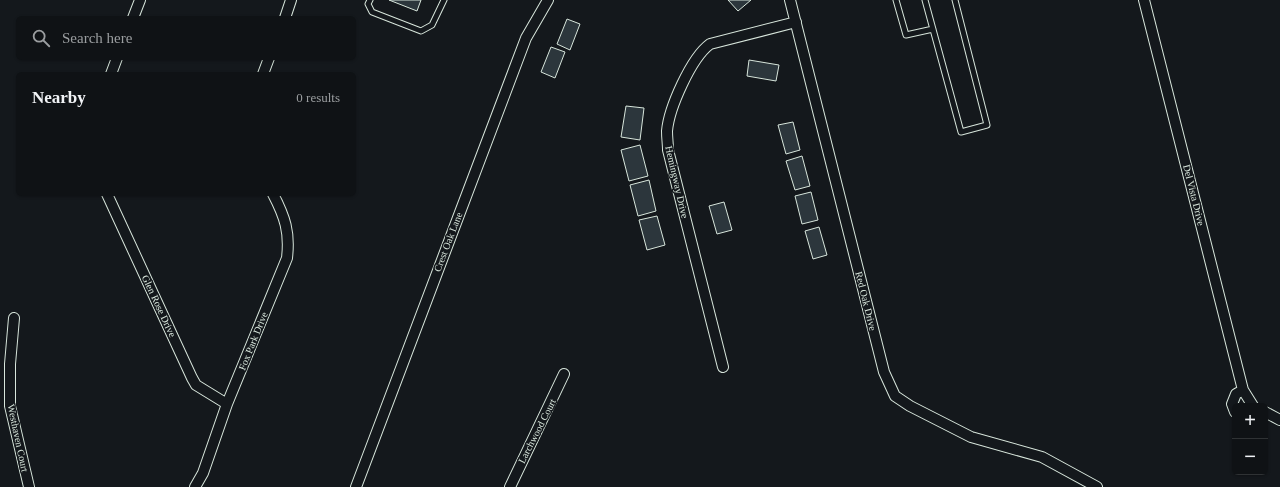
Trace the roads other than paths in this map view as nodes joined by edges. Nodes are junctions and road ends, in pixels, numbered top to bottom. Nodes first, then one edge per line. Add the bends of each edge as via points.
1 (140, 0) edge
2 (292, 0) edge
3 (370, 0) edge
4 (444, 0) edge
5 (548, 0) edge
6 (790, 0) edge
7 (896, 0) edge
8 (925, 0) edge
9 (955, 0) edge
10 (1144, 0) edge
11 (134, 16) edge
12 (286, 16) edge
13 (796, 22) junction
14 (933, 29) junction
15 (116, 60) edge
16 (269, 60) edge
17 (112, 72) edge
18 (267, 72) edge
19 (108, 196) edge
20 (274, 196) edge
21 (14, 318) dead end
22 (723, 367) dead end
23 (564, 374) dead end
24 (1243, 390) junction
25 (1232, 403) edge
26 (1251, 403) edge
27 (227, 404) junction
28 (1268, 414) edge
29 (1280, 420) edge
30 (1084, 484) edge
31 (29, 487) edge
32 (196, 487) edge
33 (356, 487) edge
34 (510, 487) edge
35 (1097, 487) edge

1 - 11 street
2 - 12 street
3 - 4 lane via 368,4 372,12 421,31 432,25
5 - 33 street, Crest Oak Lane via 526,38
6 - 13 street, Red Oak Drive
7 - 14 lane via 906,35
8 - 14 lane
9 - 14 lane via 987,125 961,132
10 - 24 street, Del Vista Drive
13 - 22 street, Hemingway Drive via 710,44 702,50 685,80 667,131 668,150
13 - 30 street, Red Oak Drive via 884,372 896,396 970,437 1042,457
15 - 17 street
16 - 18 street
19 - 27 street, Glen Rose Drive via 196,385
20 - 27 street, Fox Park Drive via 287,227 287,258
21 - 31 street, Westhaven Court via 10,406
23 - 34 street, Larchwood Court
24 - 25 street via 1236,394
24 - 26 street, Del Vista Drive
27 - 32 street, Fox Park Drive
28 - 29 street
30 - 35 street, Red Oak Drive

